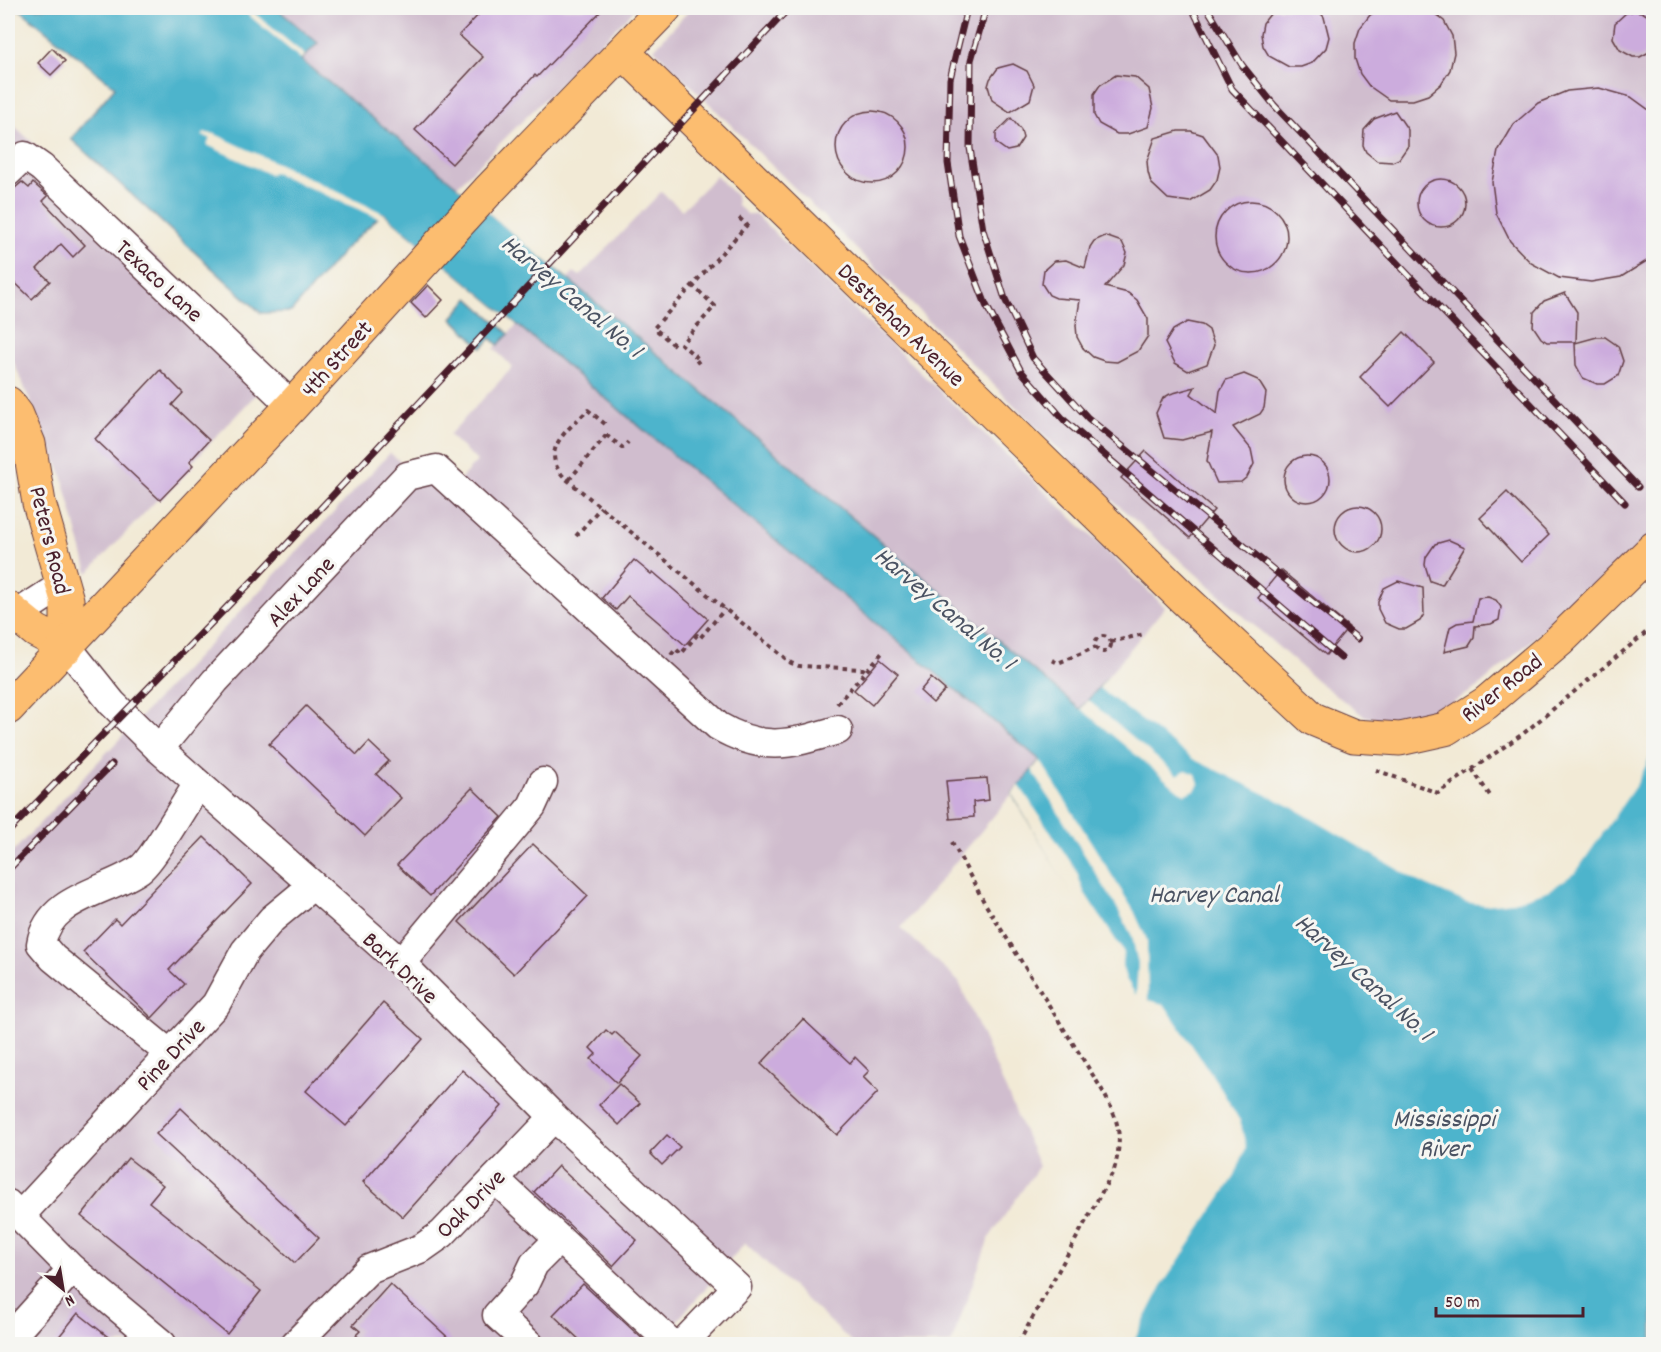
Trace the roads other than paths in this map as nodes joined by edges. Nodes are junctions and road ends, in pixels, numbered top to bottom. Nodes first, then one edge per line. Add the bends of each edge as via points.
1 (665, 8) edge
2 (623, 52) junction
3 (16, 164) edge
4 (8, 403) edge
5 (292, 406) junction
6 (1653, 548) edge
7 (62, 585) junction
8 (1181, 596) joint
9 (12, 612) edge
10 (67, 647) junction
11 (8, 708) edge
12 (837, 717) road end
13 (159, 750) junction
14 (543, 782) dead end
15 (198, 784) junction
16 (312, 886) junction
17 (401, 963) junction
18 (170, 1054) junction
19 (554, 1117) junction
20 (495, 1179) junction
21 (14, 1210) edge
22 (559, 1239) junction
23 (72, 1269) junction
24 (8, 1340) edge
25 (162, 1344) edge
26 (295, 1344) edge
27 (529, 1344) edge
28 (672, 1344) edge
29 (682, 1344) edge

1 - 2 main road, 4th Street
2 - 5 main road, 4th Street via 488,191
2 - 8 main road, Destrehan Avenue
3 - 5 street, Texaco Lane via 50,176
4 - 7 main road, Peters Road via 29,444 39,503
5 - 10 main road, 4th Street
6 - 8 main road, River Road via 1559,641 1486,703 1445,729 1400,739 1354,736 1313,719
7 - 9 street
7 - 10 main road, Peters Road via 67,600
9 - 10 main road via 36,632
10 - 11 main road, 4th Street
10 - 13 street, Bark Drive via 112,703
12 - 13 street, Alex Lane via 790,744 765,745 740,739 718,726 436,469 407,476 215,681
13 - 15 street, Bark Drive
14 - 17 street via 532,806
15 - 16 street, Bark Drive
15 - 18 street via 142,868 71,902 44,927 41,944 52,958
16 - 17 street, Bark Drive
16 - 18 street, Pine Drive via 272,920 245,951 216,1004
17 - 19 street, Bark Drive
18 - 21 street, Pine Drive
19 - 20 street, Oak Drive
19 - 29 street, Bark Drive via 737,1287
20 - 22 street
20 - 26 street, Oak Drive via 442,1234 422,1248 369,1269
21 - 23 street
22 - 27 street via 534,1264 524,1285 497,1315
22 - 28 street
23 - 24 street
23 - 25 street

